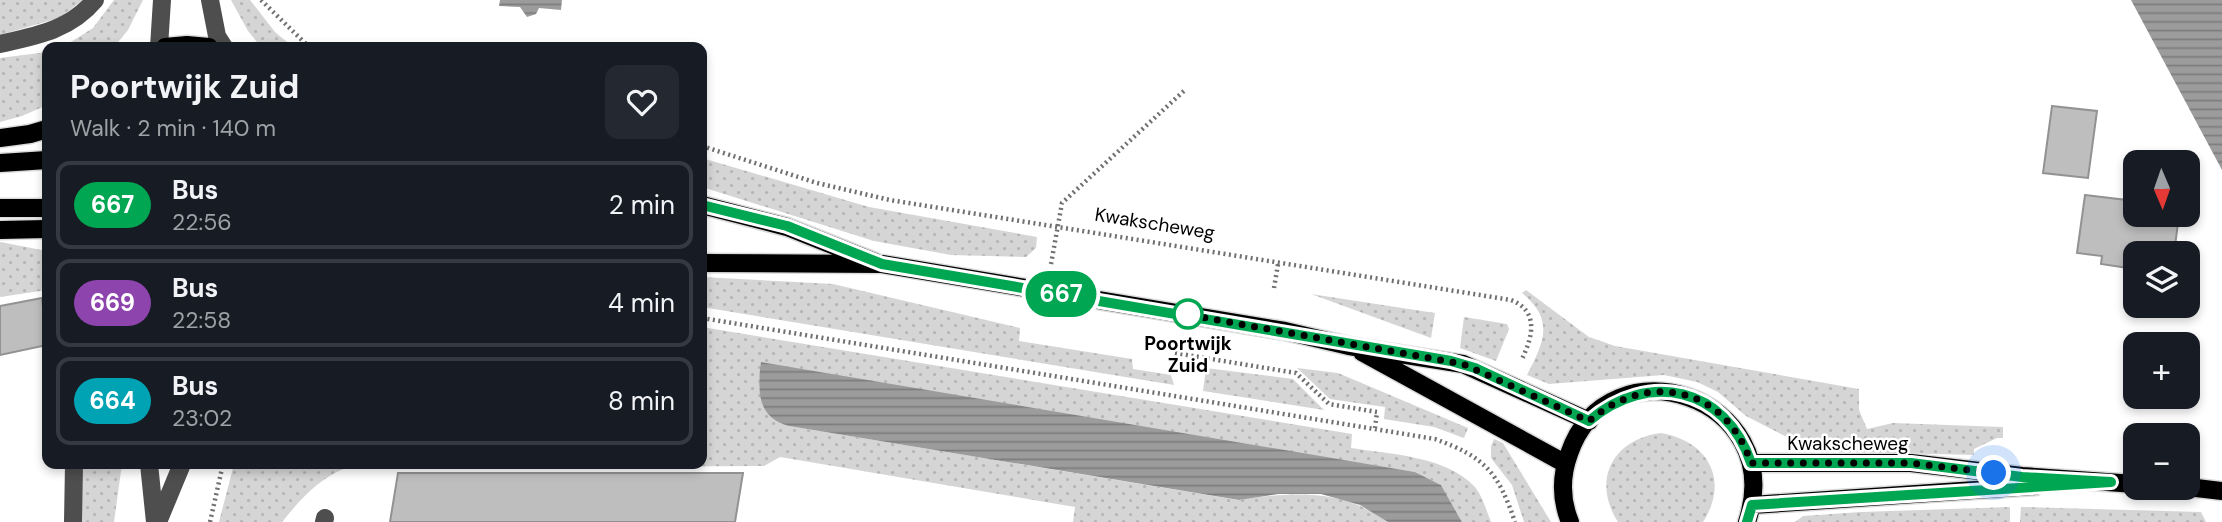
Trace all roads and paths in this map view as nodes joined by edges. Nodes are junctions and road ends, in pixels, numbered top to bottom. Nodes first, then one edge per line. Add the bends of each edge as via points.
1 (95, 0) edge
2 (162, 0) edge
3 (211, 0) edge
4 (261, 0) edge
5 (159, 42) edge
6 (221, 42) edge
7 (304, 42) edge
8 (0, 44) edge
9 (1186, 89) dead end
10 (42, 130) edge
11 (0, 138) edge
12 (707, 148) edge
13 (42, 160) edge
14 (0, 163) edge
15 (707, 206) edge
16 (0, 208) edge
17 (42, 208) edge
18 (0, 229) edge
19 (42, 229) edge
20 (1057, 229) junction
21 (707, 263) edge
22 (882, 264) junction
23 (1278, 264) junction
24 (1274, 288) dead end
25 (1046, 292) junction
26 (707, 319) edge
27 (1349, 346) junction
28 (1175, 353) dead end
29 (1511, 384) junction
30 (1589, 421) junction
31 (1491, 423) junction
32 (1375, 428) junction
33 (1474, 456) junction
34 (1751, 463) junction
35 (1566, 464) junction
36 (74, 469) edge
37 (150, 469) edge
38 (180, 469) edge
39 (222, 469) edge
40 (2111, 482) junction
41 (2123, 483) edge
42 (2200, 488) edge
43 (2222, 491) edge
44 (1750, 514) edge
45 (73, 522) edge
46 (157, 522) edge
47 (210, 522) edge
48 (1515, 522) edge
49 (1570, 522) edge

1 - 8 street via 58,29
2 - 5 street
3 - 6 street
4 - 7 path
9 - 20 path via 1062,203
10 - 11 main road
12 - 20 path, Kwakscheweg via 847,191
13 - 14 main road
15 - 22 main road via 787,226
16 - 17 main road
18 - 19 main road
20 - 23 path, Kwakscheweg
20 - 25 path
21 - 22 main road
22 - 25 main road
23 - 24 path
23 - 29 path, Kwakscheweg via 1519,303 1529,314 1532,329
25 - 27 main road
26 - 32 path
27 - 29 main road via 1451,361
27 - 31 main road
28 - 32 path via 1296,373 1329,404 1377,412
29 - 30 main road
30 - 34 main road via 1632,394 1683,394 1726,419 1746,447
30 - 35 main road
31 - 33 path
31 - 35 main road
32 - 33 path via 1435,439
33 - 48 path via 1501,485
34 - 40 main road, Kwakscheweg via 1911,463
34 - 44 main road
35 - 49 main road via 1564,498
36 - 45 street
37 - 46 street
38 - 46 street
39 - 47 path
40 - 41 main road, Kwakscheweg
40 - 44 main road, Kwakscheweg
42 - 43 main road

